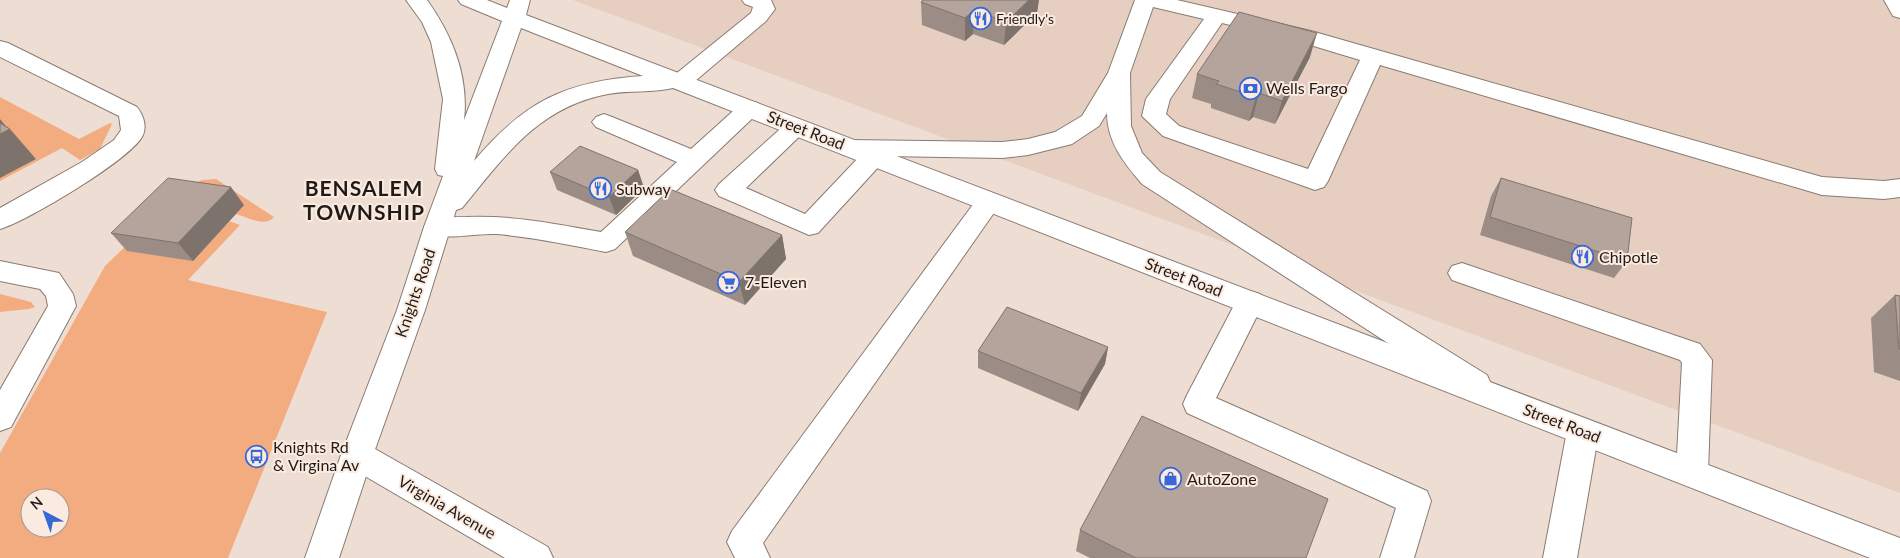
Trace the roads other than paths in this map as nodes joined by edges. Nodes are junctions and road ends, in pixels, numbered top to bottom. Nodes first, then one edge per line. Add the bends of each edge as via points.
1 (416, 0) edge
2 (468, 0) edge
3 (752, 0) edge
4 (1145, 0) edge
5 (1150, 0) edge
6 (1894, 0) edge
7 (517, 9) edge
8 (1900, 12) edge
9 (1217, 16) junction
10 (0, 48) edge
11 (1373, 56) junction
12 (1118, 74) junction
13 (680, 82) junction
14 (750, 108) junction
15 (604, 122) dead end
16 (796, 127) junction
17 (862, 152) junction
18 (694, 160) junction
19 (1900, 188) edge
20 (989, 201) junction
21 (0, 220) edge
22 (439, 222) junction
23 (0, 271) edge
24 (1462, 273) dead end
25 (1250, 302) junction
26 (1496, 397) junction
27 (0, 418) edge
28 (1583, 431) junction
29 (357, 456) junction
30 (1692, 473) junction
31 (1900, 554) edge
32 (322, 558) edge
33 (536, 558) edge
34 (753, 558) edge
35 (1398, 558) edge
36 (1560, 558) edge

1 - 22 main road via 442,42 455,99
2 - 7 main road, Street Road
3 - 13 main road via 763,3 764,9 759,17
4 - 12 main road
5 - 9 main road
6 - 8 main road
7 - 13 main road, Street Road
7 - 22 main road, Knights Road
9 - 11 main road
9 - 11 main road via 1158,99 1154,116 1171,131 1314,181
10 - 21 main road via 129,112 134,124 130,139 113,154
11 - 19 main road via 1822,186
12 - 17 main road via 1091,121 1063,138 1002,150
12 - 26 main road via 1119,126 1131,156 1151,178
13 - 14 main road, Street Road
13 - 22 main road via 600,88 572,95 544,109 522,124 501,146
14 - 16 main road, Street Road
14 - 18 main road
15 - 18 main road
16 - 17 main road, Street Road
16 - 17 main road via 728,190 809,226
17 - 20 main road, Street Road
18 - 22 main road via 606,242 534,229
20 - 25 main road, Street Road
20 - 34 main road via 744,542
22 - 29 main road, Knights Road via 411,310
23 - 27 main road via 49,280 59,294 62,306
24 - 30 main road via 1690,352 1697,360
25 - 26 main road, Street Road
25 - 35 main road via 1198,404 1415,501
26 - 28 main road, Street Road
28 - 30 main road, Street Road
28 - 36 main road
29 - 32 main road, Knights Road
29 - 33 main road, Virginia Avenue
30 - 31 main road, Street Road

